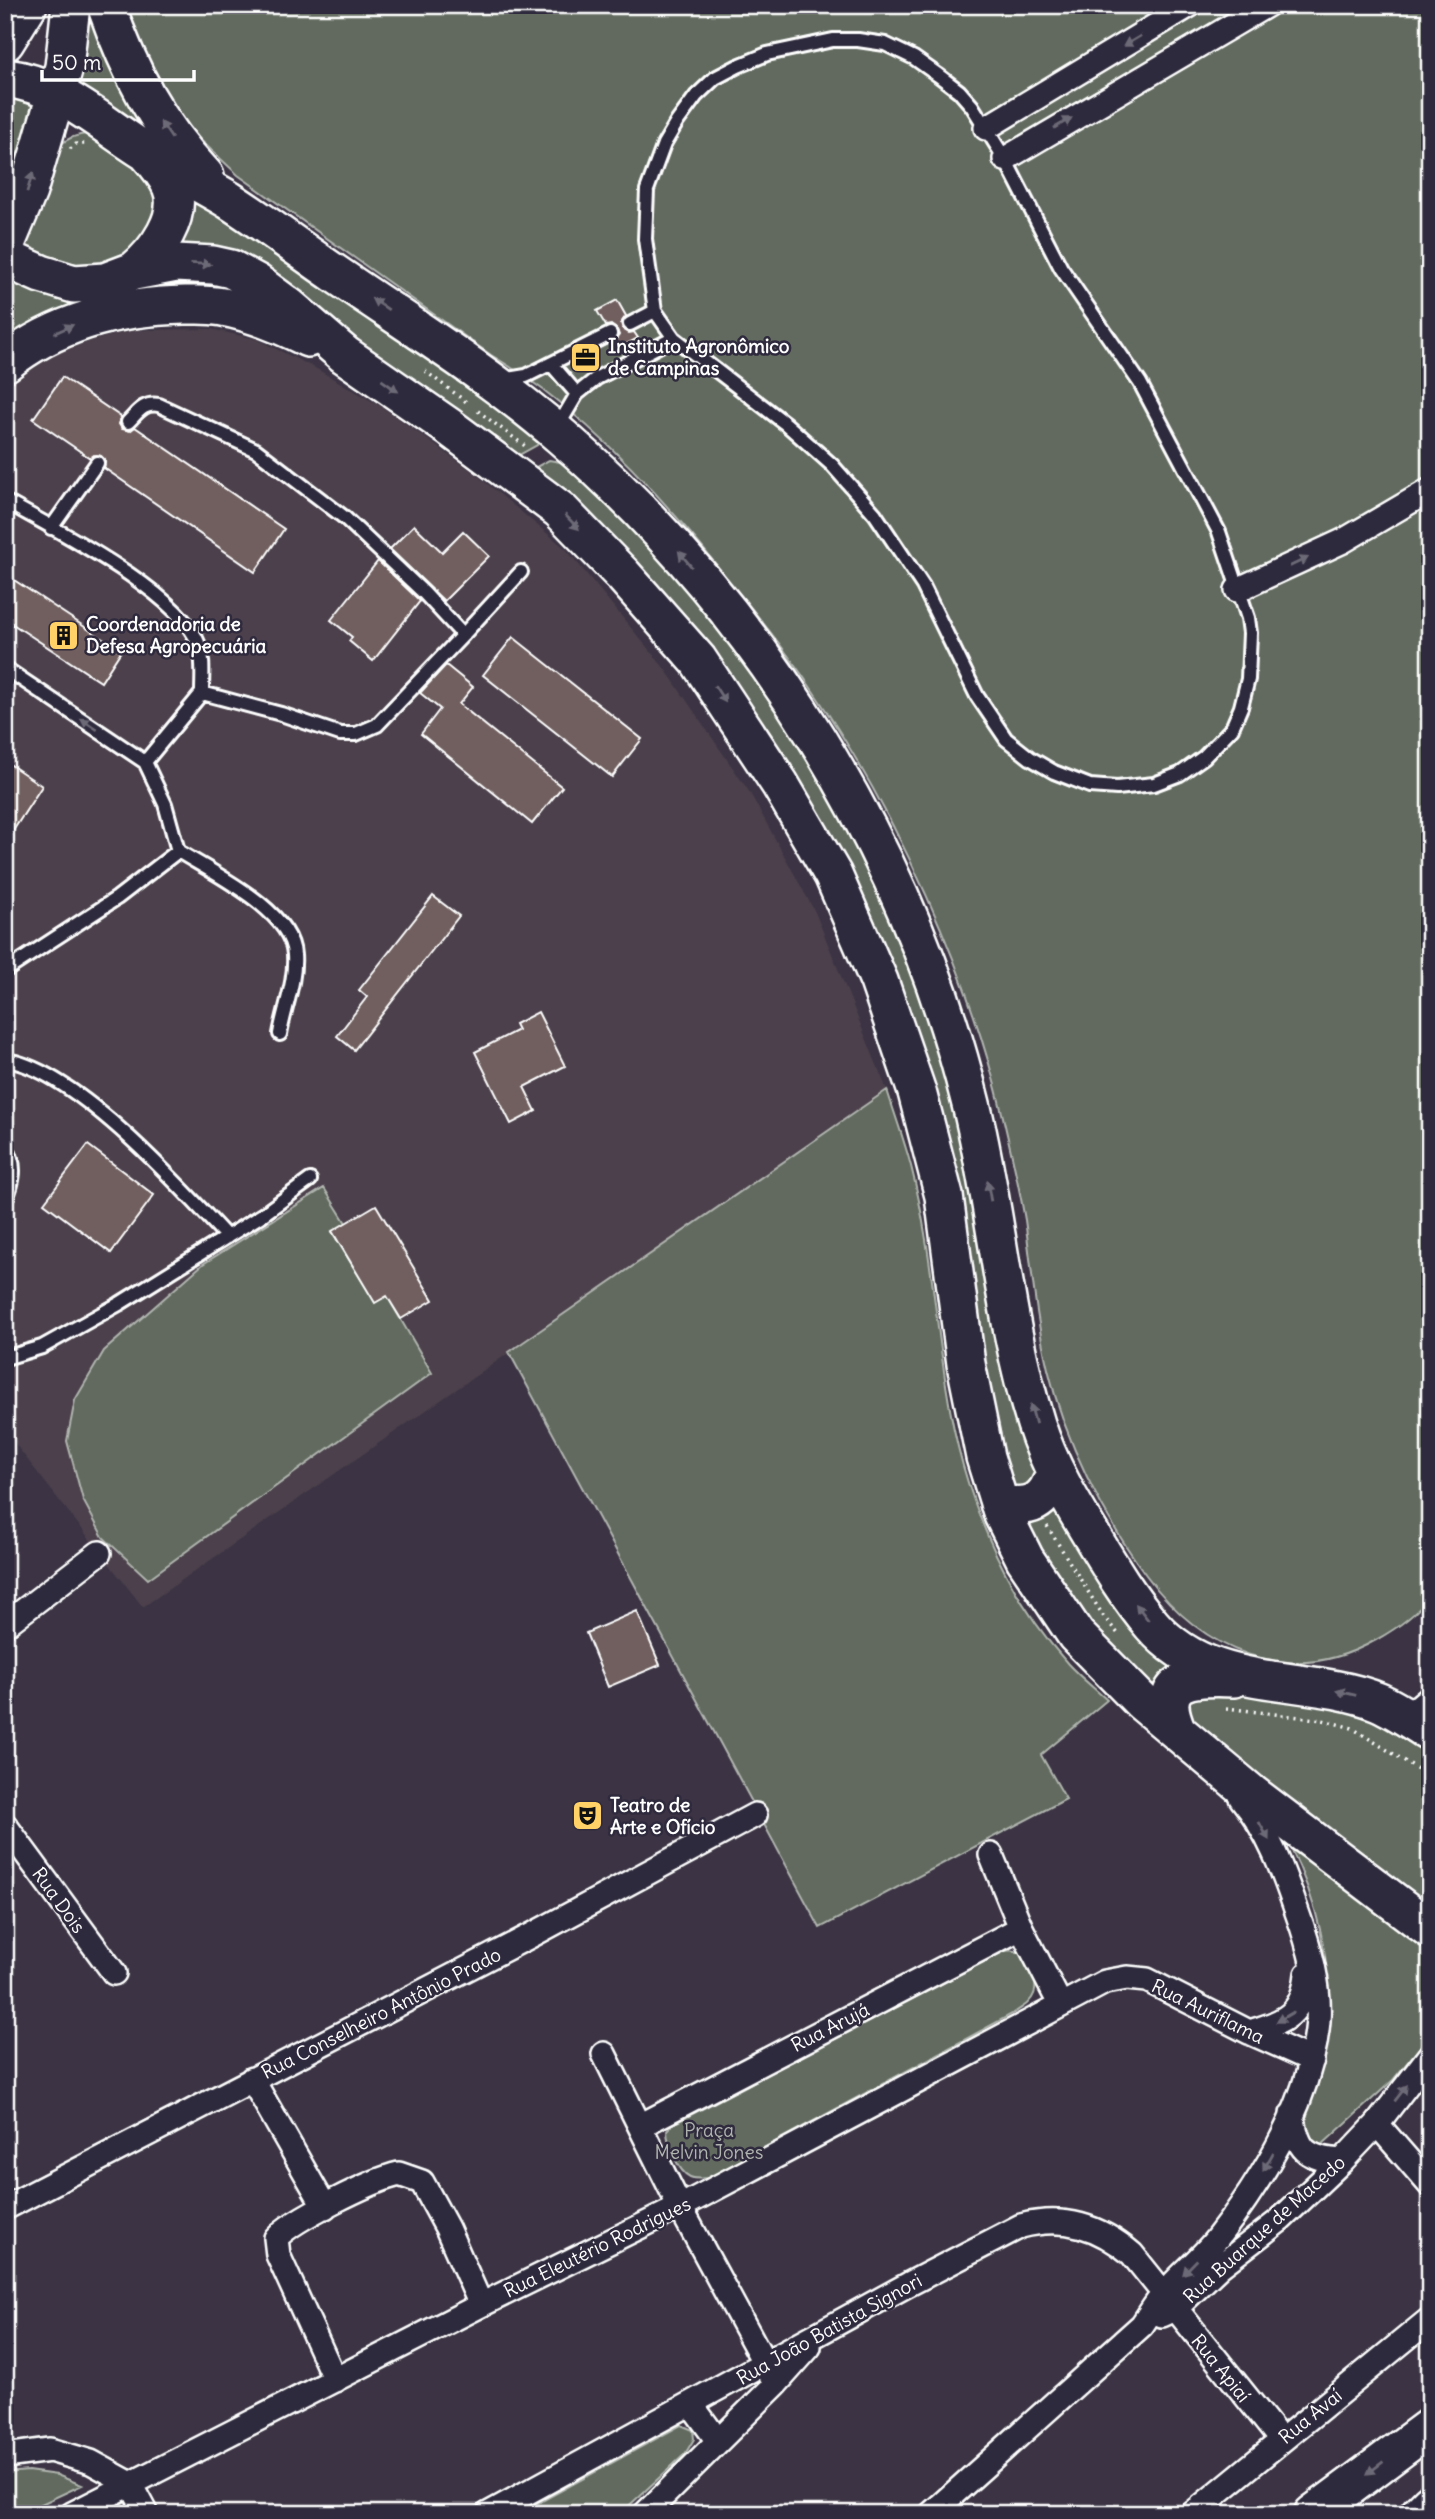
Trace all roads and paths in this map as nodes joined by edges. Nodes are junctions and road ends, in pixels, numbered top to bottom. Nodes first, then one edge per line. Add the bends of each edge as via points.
1 (28, 5) edge
2 (71, 5) edge
3 (106, 5) edge
4 (1190, 5) edge
5 (1267, 5) edge
6 (5, 42) edge
7 (5, 78) edge
8 (57, 92) junction
9 (986, 128) junction
10 (94, 143) dead end
11 (66, 151) dead end
12 (148, 154) junction
13 (1005, 159) junction
14 (227, 200) junction
15 (5, 246) edge
16 (5, 258) edge
17 (134, 271) junction
18 (655, 311) junction
19 (630, 324) dead end
20 (610, 334) dead end
21 (674, 338) junction
22 (345, 355) junction
23 (5, 363) edge
24 (552, 365) junction
25 (425, 371) dead end
26 (491, 381) junction
27 (577, 394) junction
28 (128, 422) dead end
29 (547, 444) junction
30 (97, 463) dead end
31 (503, 467) junction
32 (1430, 490) edge
33 (5, 501) edge
34 (51, 528) junction
35 (521, 572) dead end
36 (1237, 590) junction
37 (463, 635) junction
38 (5, 668) edge
39 (202, 693) junction
40 (145, 762) junction
41 (178, 851) junction
42 (5, 971) edge
43 (280, 1034) dead end
44 (5, 1060) edge
45 (5, 1147) edge
46 (310, 1180) dead end
47 (5, 1201) edge
48 (227, 1237) junction
49 (5, 1358) edge
50 (1055, 1472) junction
51 (1016, 1503) junction
52 (99, 1553) dead end
53 (5, 1625) edge
54 (1121, 1638) dead end
55 (1256, 1679) junction
56 (1223, 1707) dead end
57 (1420, 1714) edge
58 (1177, 1731) junction
59 (1208, 1757) junction
60 (1430, 1779) edge
61 (755, 1815) dead end
62 (5, 1825) edge
63 (991, 1855) dead end
64 (1021, 1928) junction
65 (1430, 1929) edge
66 (1306, 1938) junction
67 (114, 1973) dead end
68 (1060, 2004) junction
69 (1249, 2032) junction
70 (604, 2054) dead end
71 (1430, 2055) edge
72 (1312, 2060) junction
73 (252, 2079) junction
74 (1292, 2114) junction
75 (1377, 2123) junction
76 (640, 2126) junction
77 (1342, 2161) junction
78 (1430, 2185) edge
79 (325, 2207) junction
80 (680, 2207) junction
81 (5, 2208) edge
82 (1169, 2302) junction
83 (481, 2305) junction
84 (1430, 2319) edge
85 (770, 2374) junction
86 (335, 2380) junction
87 (691, 2404) junction
88 (1430, 2427) edge
89 (1280, 2440) junction
90 (718, 2441) junction
91 (5, 2456) edge
92 (131, 2484) junction
93 (1430, 2503) edge
94 (72, 2514) edge
95 (147, 2514) edge
96 (488, 2514) edge
97 (645, 2514) edge
98 (931, 2514) edge
99 (1192, 2514) edge
100 (1313, 2514) edge
101 (1419, 2514) edge

1 - 6 main road
2 - 8 main road
14 -> 3 main road via 159,120 121,47
4 -> 9 street
13 -> 5 street
7 - 8 main road via 27,80
8 - 12 main road
15 -> 8 main road via 28,191
9 - 13 lane
9 - 18 lane via 959,90 885,44 833,40 767,54 715,78 677,122 647,190 645,239
10 - 11 path via 76,144
12 - 14 main road
12 - 17 main road via 172,188 174,206 164,236
13 - 36 lane via 1061,268 1140,383 1185,466 1219,532
26 -> 14 main road
16 - 17 main road via 74,284 105,282
17 -> 22 main road via 176,263 231,269 288,306
18 - 19 lane
18 - 21 lane
20 - 24 lane
21 - 27 lane via 597,378
21 - 36 lane via 786,424 875,514 923,586 978,696 1006,739 1054,772 1090,786 1117,788 1154,784 1180,774 1204,757 1232,728 1248,679 1250,634
23 -> 22 main road via 77,323 161,306 223,307 286,327
22 -> 31 main road
24 - 26 lane via 526,376
24 - 27 lane
25 - 29 path
26 - 29 main road
27 - 29 lane
28 - 37 lane via 144,406 159,404 256,450 345,518
29 - 31 main road via 527,463
50 -> 29 main road via 1037,1427 1014,1343 982,1152 960,1062 914,932 855,803 809,725 729,612 674,546 622,492
30 - 34 lane
31 -> 51 main road via 560,510 698,660 780,784 833,876 880,981 917,1092 944,1196 965,1364 985,1457
36 -> 32 street via 1343,541
33 - 34 lane
34 - 39 lane via 139,580 182,619 200,646
35 - 37 lane
37 - 39 lane via 377,725 356,734 340,734
40 -> 38 lane
39 - 40 lane
40 - 41 lane
41 - 42 lane via 117,898
41 - 43 lane via 247,894 290,938 294,967
44 - 48 lane via 37,1069 111,1122 168,1173
45 - 47 lane via 14,1167
46 - 48 lane
48 - 49 lane via 42,1347
50 - 51 main road via 1048,1492
55 -> 50 main road via 1205,1665 1157,1632 1112,1570
51 - 54 path via 1070,1566
51 - 58 main road via 1025,1559 1076,1635
52 - 53 street
57 -> 55 main road via 1348,1693
55 - 58 main road via 1202,1678 1182,1683 1168,1703
56 - 60 path via 1352,1728
58 - 59 main road
59 - 65 main road
59 -> 66 street, Rua Buarque de Macedo via 1254,1814 1278,1857
61 - 73 street, Rua Conselheiro Antônio Prado
62 - 67 street, Rua Dois
63 - 64 street
64 - 68 street
64 - 76 street, Rua Arujá
66 -> 69 street via 1305,1993 1294,2012
66 - 72 street, Rua Buarque de Macedo via 1318,2019
68 - 69 street, Rua Auriflama via 1105,1982 1147,1980
68 - 80 street, Rua Eleutério Rodrigues
69 - 72 street, Rua Auriflama
70 - 76 street
75 -> 71 street, Rua Buarque de Macedo
72 - 74 street, Rua Buarque de Macedo
73 - 79 street
73 - 81 street, Rua Conselheiro Antônio Prado
74 - 77 street via 1302,2147 1313,2157
74 -> 82 street, Rua Buarque de Macedo via 1242,2204
75 - 77 street, Rua Buarque de Macedo
75 - 78 street
76 - 80 street
77 - 82 street, Rua Buarque de Macedo via 1280,2220
79 - 83 street via 390,2176 422,2182
79 - 86 street via 282,2231 276,2244
80 - 83 street, Rua Eleutério Rodrigues
80 - 85 street
82 - 85 street, Rua João Batista Signori via 1116,2240 1086,2226 1040,2221 1021,2226 909,2284 821,2334
82 - 89 street, Rua Apiaí
82 - 98 street, Rua Buarque de Macedo
83 - 86 street, Rua Eleutério Rodrigues
84 - 89 street, Rua Avaí
85 - 87 street, Rua João Batista Signori
85 - 90 street
86 - 92 street, Rua Eleutério Rodrigues
87 - 90 street
87 - 96 street, Rua João Batista Signori
88 -> 100 main road
89 - 99 street, Rua Avaí
90 - 97 street
91 - 92 street via 50,2450 91,2462
92 - 94 street, Rua Eleutério Rodrigues
92 - 95 street
93 - 101 main road

